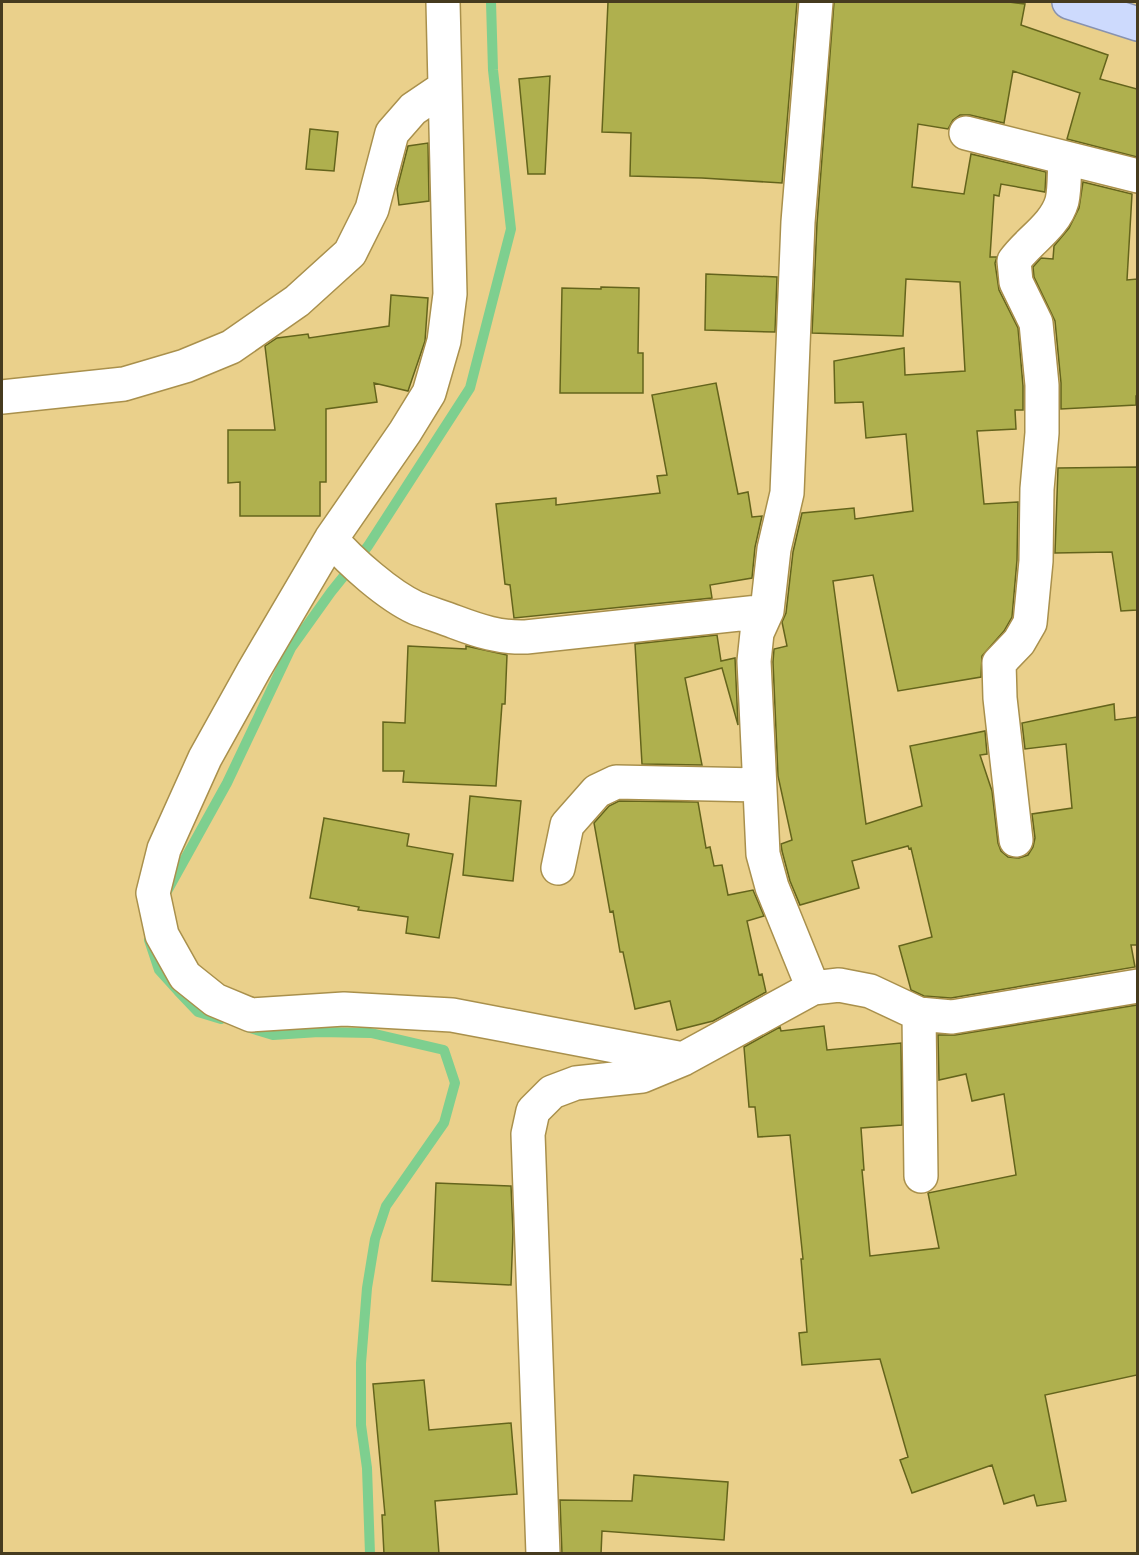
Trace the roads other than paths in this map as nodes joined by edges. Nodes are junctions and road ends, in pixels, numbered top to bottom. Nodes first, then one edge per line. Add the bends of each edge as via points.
1 (443, 2) edge
2 (816, 2) edge
3 (1069, 2) edge
4 (1137, 24) edge
5 (444, 88) junction
6 (966, 133) dead end
7 (1065, 158) junction
8 (1137, 176) edge
9 (2, 397) edge
10 (337, 546) junction
11 (767, 611) junction
12 (759, 785) junction
13 (1016, 840) dead end
14 (558, 868) dead end
15 (1137, 986) edge
16 (813, 988) junction
17 (919, 1014) junction
18 (683, 1059) junction
19 (921, 1176) dead end
20 (543, 1554) edge

1 - 5 street
2 - 11 street via 798,222 787,493 774,549
3 - 4 main road
5 - 9 street via 413,110 392,133 372,209 350,253 297,301 231,347 185,366 124,384
5 - 10 street via 450,294 444,341 429,393
6 - 7 street
7 - 8 street
7 - 13 street via 1062,201 1050,223 1014,261 1016,282 1036,323 1042,385 1030,623 999,663
10 - 11 street via 372,579 414,607 507,637
10 - 18 street via 206,758 164,849 153,893 162,935 184,976 215,999 251,1015 344,1009 452,1015
11 - 12 street via 757,633 754,661
12 - 14 street via 616,782 597,791 567,825
12 - 16 street via 762,854
15 - 17 street via 952,1017
16 - 17 street via 839,985 870,991
16 - 18 street
17 - 19 street
18 - 20 street via 642,1076 576,1083 552,1092 533,1111 528,1134

